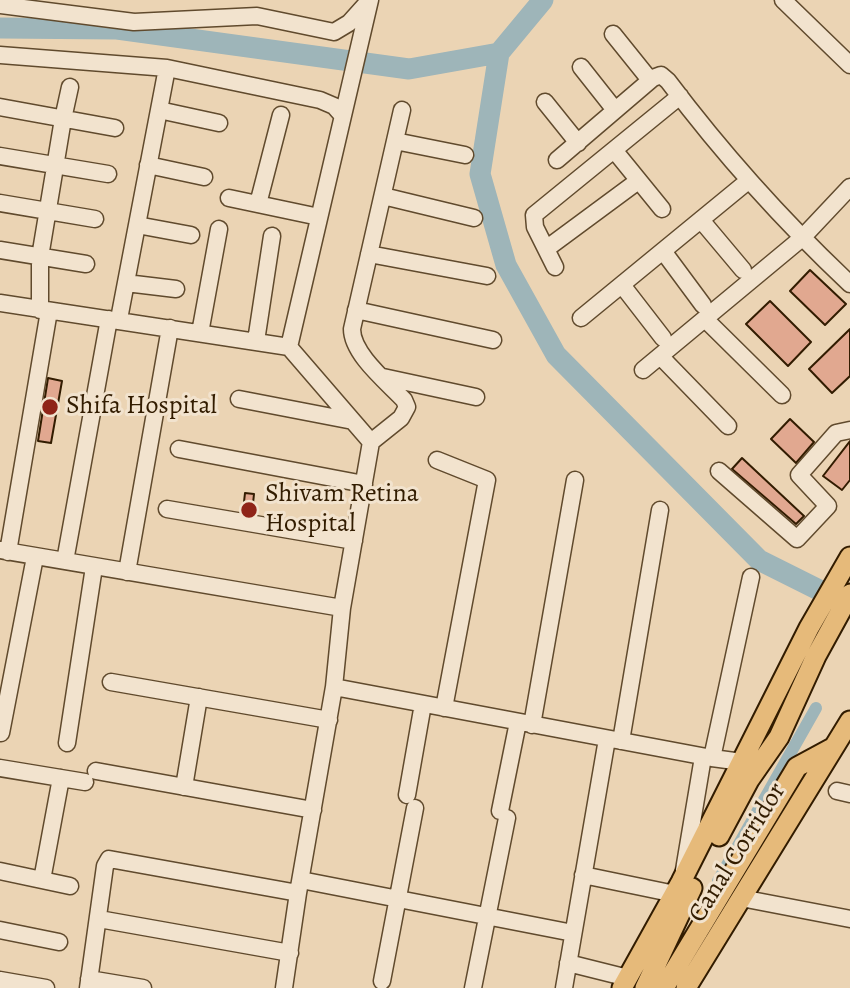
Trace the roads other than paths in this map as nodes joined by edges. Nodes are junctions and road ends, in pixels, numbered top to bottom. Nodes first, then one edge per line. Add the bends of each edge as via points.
1 (370, 0) edge
2 (783, 0) edge
3 (0, 5) edge
4 (613, 34) dead end
5 (0, 55) edge
6 (849, 63) edge
7 (581, 67) dead end
8 (167, 68) junction
9 (650, 80) junction
10 (70, 87) dead end
11 (680, 96) junction
12 (545, 102) dead end
13 (0, 107) edge
14 (159, 110) junction
15 (343, 110) junction
16 (402, 110) dead end
17 (615, 110) junction
18 (281, 115) dead end
19 (62, 118) junction
20 (219, 123) dead end
21 (115, 128) dead end
22 (395, 141) junction
23 (578, 143) junction
24 (614, 150) junction
25 (466, 155) dead end
26 (0, 156) edge
27 (557, 160) dead end
28 (55, 165) junction
29 (148, 165) junction
30 (108, 174) dead end
31 (204, 177) dead end
32 (638, 181) junction
33 (748, 181) junction
34 (848, 192) edge
35 (383, 196) junction
36 (229, 198) dead end
37 (0, 203) edge
38 (258, 204) junction
39 (662, 209) dead end
40 (48, 211) junction
41 (319, 217) junction
42 (474, 218) dead end
43 (95, 219) dead end
44 (701, 220) junction
45 (137, 225) junction
46 (219, 229) dead end
47 (191, 235) dead end
48 (272, 236) dead end
49 (802, 238) junction
50 (546, 249) junction
51 (0, 250) edge
52 (663, 251) junction
53 (369, 254) junction
54 (40, 257) junction
55 (86, 264) dead end
56 (555, 267) dead end
57 (743, 270) dead end
58 (487, 276) dead end
59 (126, 283) junction
60 (850, 284) edge
61 (622, 285) junction
62 (176, 289) dead end
63 (0, 303) edge
64 (45, 310) junction
65 (356, 310) junction
66 (704, 312) junction
67 (581, 318) dead end
68 (114, 319) junction
69 (170, 328) junction
70 (200, 333) junction
71 (663, 338) dead end
72 (493, 340) dead end
73 (256, 341) junction
74 (289, 346) junction
75 (660, 356) junction
76 (643, 370) dead end
77 (383, 377) junction
78 (782, 395) dead end
79 (476, 397) dead end
80 (239, 399) dead end
81 (353, 421) junction
82 (728, 426) dead end
83 (850, 430) edge
84 (371, 442) junction
85 (179, 449) dead end
86 (437, 460) dead end
87 (719, 471) dead end
88 (575, 480) dead end
89 (364, 484) junction
90 (167, 509) dead end
91 (660, 510) dead end
92 (354, 541) junction
93 (4, 551) edge
94 (35, 557) junction
95 (850, 557) edge
96 (65, 561) junction
97 (94, 567) junction
98 (127, 572) junction
99 (751, 578) dead end
100 (850, 594) edge
101 (342, 608) junction
102 (818, 632) junction
103 (111, 682) dead end
104 (334, 687) junction
105 (198, 697) junction
106 (423, 705) junction
107 (444, 708) junction
108 (329, 720) junction
109 (763, 720) junction
110 (850, 721) edge
111 (525, 723) junction
112 (1, 733) edge
113 (779, 737) junction
114 (614, 740) junction
115 (67, 743) dead end
116 (835, 747) junction
117 (707, 757) junction
118 (742, 762) junction
119 (0, 768) edge
120 (61, 778) junction
121 (184, 787) junction
122 (313, 810) junction
123 (0, 871) edge
124 (583, 875) junction
125 (42, 880) junction
126 (70, 886) dead end
127 (299, 886) junction
128 (678, 888) junction
129 (741, 898) junction
130 (400, 899) junction
131 (488, 916) junction
132 (99, 919) junction
133 (850, 919) edge
134 (0, 930) edge
135 (573, 933) junction
136 (59, 942) dead end
137 (290, 953) junction
138 (568, 963) junction
139 (0, 980) edge
140 (382, 981) dead end
141 (88, 983) edge
142 (625, 983) edge
143 (653, 986) edge
144 (46, 988) edge
145 (143, 988) edge
146 (284, 988) edge
147 (473, 988) edge
148 (564, 988) edge
149 (688, 988) edge

1 - 3 street via 334,32 257,16 134,22
1 - 15 street
2 - 6 street
4 - 9 street
5 - 8 street
7 - 17 street
8 - 14 street
8 - 15 street via 320,100
9 - 11 street via 661,75
9 - 17 street
10 - 19 street
11 - 24 street
11 - 33 street
12 - 23 street
13 - 19 street
14 - 20 street
14 - 29 street
15 - 41 street
16 - 22 street
17 - 23 street
18 - 38 street
19 - 21 street
19 - 28 street
22 - 25 street
22 - 35 street
23 - 27 street
24 - 32 street
24 - 50 street via 534,215
26 - 28 street
28 - 30 street
28 - 40 street
29 - 31 street
29 - 45 street
32 - 39 street
32 - 50 street
33 - 44 street
33 - 49 street
34 - 49 street
35 - 42 street
35 - 53 street
36 - 38 street
37 - 40 street
38 - 41 street
40 - 43 street
40 - 54 street
41 - 74 street
44 - 52 street
44 - 57 street
45 - 47 street
45 - 59 street
46 - 70 street
48 - 73 street
49 - 60 street
49 - 66 street
50 - 56 street
51 - 54 street
52 - 61 street
52 - 66 street
53 - 58 street
53 - 65 street
54 - 55 street
54 - 64 street
59 - 62 street
59 - 68 street
61 - 67 street
61 - 71 street
63 - 64 street
64 - 68 street
64 - 93 street
65 - 72 street
65 - 77 street via 353,344
66 - 75 street
66 - 78 street
68 - 69 street
68 - 96 street
69 - 70 street
69 - 98 street
70 - 73 street
73 - 74 street
74 - 81 street
75 - 76 street
75 - 82 street
77 - 79 street
77 - 84 street via 404,400 407,411
80 - 81 street
81 - 84 street
83 - 87 street via 836,433 799,475 828,506 797,539
84 - 89 street
85 - 89 street
86 - 107 street via 487,480
88 - 111 street
89 - 92 street
90 - 92 street
91 - 114 street
92 - 101 street
93 - 94 street
94 - 96 street
94 - 112 street
95 - 102 main road
96 - 97 street
97 - 98 street
97 - 115 street
98 - 101 street
99 - 117 street
100 - 102 main road
101 - 104 street
102 - 109 main road
102 - 113 main road
103 - 105 street
104 - 106 street
104 - 108 street
105 - 108 street
105 - 121 street
106 - 107 street
106 - 130 street
107 - 111 street
108 - 122 street
109 - 113 main road
109 - 118 main road
110 - 116 main road, Canal Corridor
111 - 114 street
111 - 131 street
113 - 143 main road via 743,792 687,897
114 - 117 street
114 - 124 street
116 - 129 main road, Canal Corridor
116 - 143 main road via 797,767 701,928
117 - 118 street
117 - 128 street
118 - 128 main road
119 - 120 street
120 - 121 street
120 - 125 street
121 - 122 street
122 - 127 street
123 - 125 street
124 - 128 street
124 - 135 street
125 - 126 street
127 - 130 street
127 - 132 street via 113,858 105,866
127 - 137 street
128 - 142 main road
129 - 133 street
129 - 149 main road, Canal Corridor
130 - 131 street
130 - 140 street
131 - 135 street
131 - 147 street
132 - 137 street
132 - 141 street
134 - 136 street
135 - 138 street
137 - 146 street
138 - 142 street
138 - 148 street
139 - 144 street
141 - 145 street

